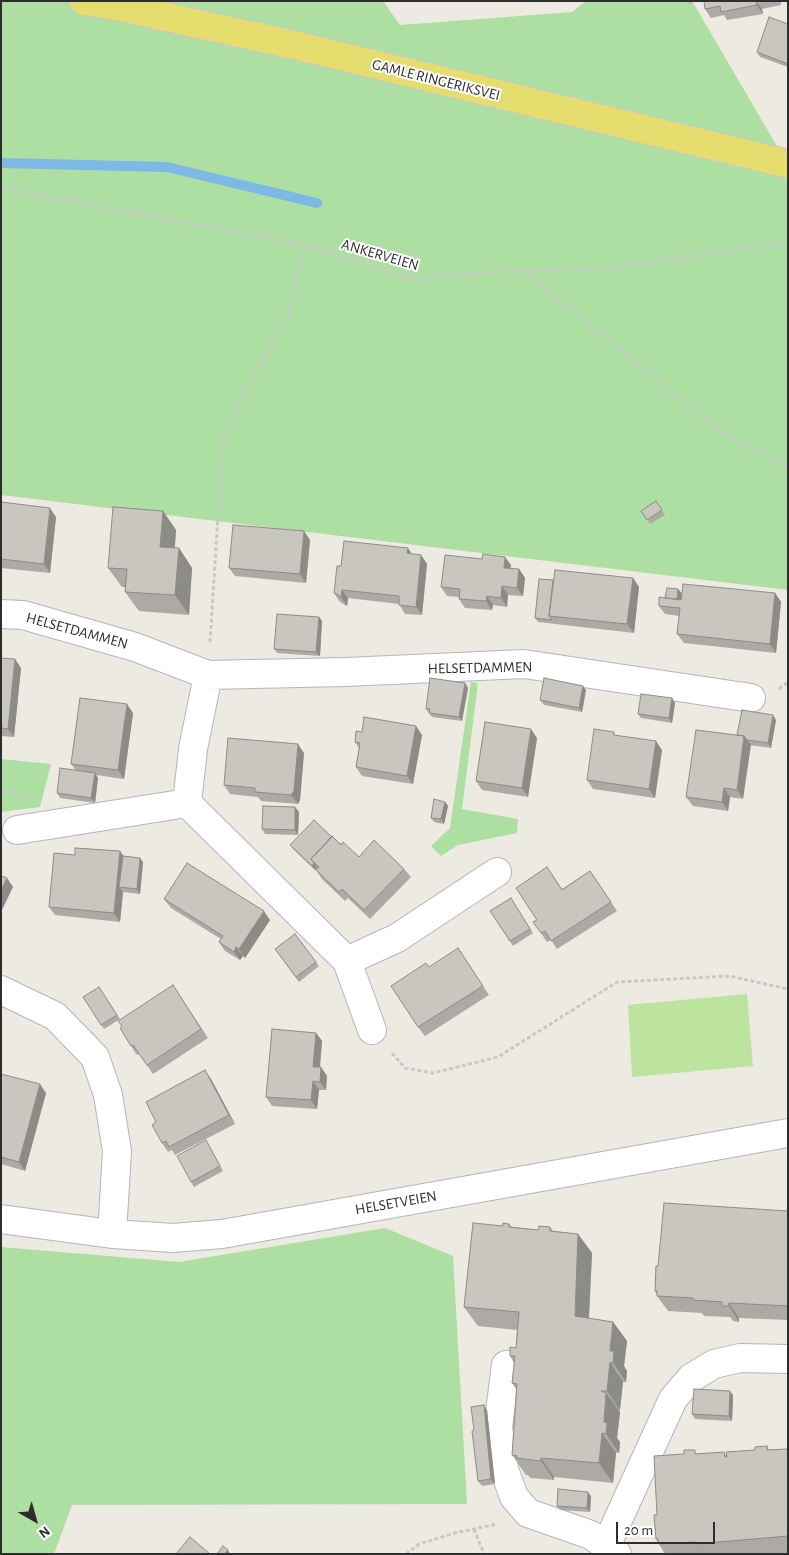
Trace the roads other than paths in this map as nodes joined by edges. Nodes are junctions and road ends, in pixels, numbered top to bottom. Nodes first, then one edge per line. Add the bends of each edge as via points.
1 (84, 1) edge
2 (788, 164) edge
3 (1, 614) edge
4 (208, 675) junction
5 (751, 698) dead end
6 (187, 803) junction
7 (17, 830) dead end
8 (497, 872) dead end
9 (347, 961) junction
10 (1, 990) edge
11 (372, 1030) road end
12 (788, 1133) edge
13 (1, 1219) edge
14 (112, 1234) junction
15 (788, 1359) edge
16 (506, 1365) dead end
17 (611, 1550) edge

1 - 2 main road, GAMLE RINGERIKSVEI via 286,43
3 - 4 street, HELSETDAMMEN via 23,616 135,647
4 - 5 street, HELSETDAMMEN via 524,664
4 - 6 street via 192,749
6 - 7 street
6 - 9 street
8 - 9 street via 397,938
9 - 11 street
10 - 14 street via 55,1016 95,1056 108,1095 117,1151
12 - 14 street, HELSETVEIEN via 222,1234 173,1238
13 - 14 street, HELSETVEIEN
15 - 17 street via 740,1358 714,1364 691,1378 673,1399
16 - 17 street via 498,1427 504,1469 514,1497 528,1513 591,1535

